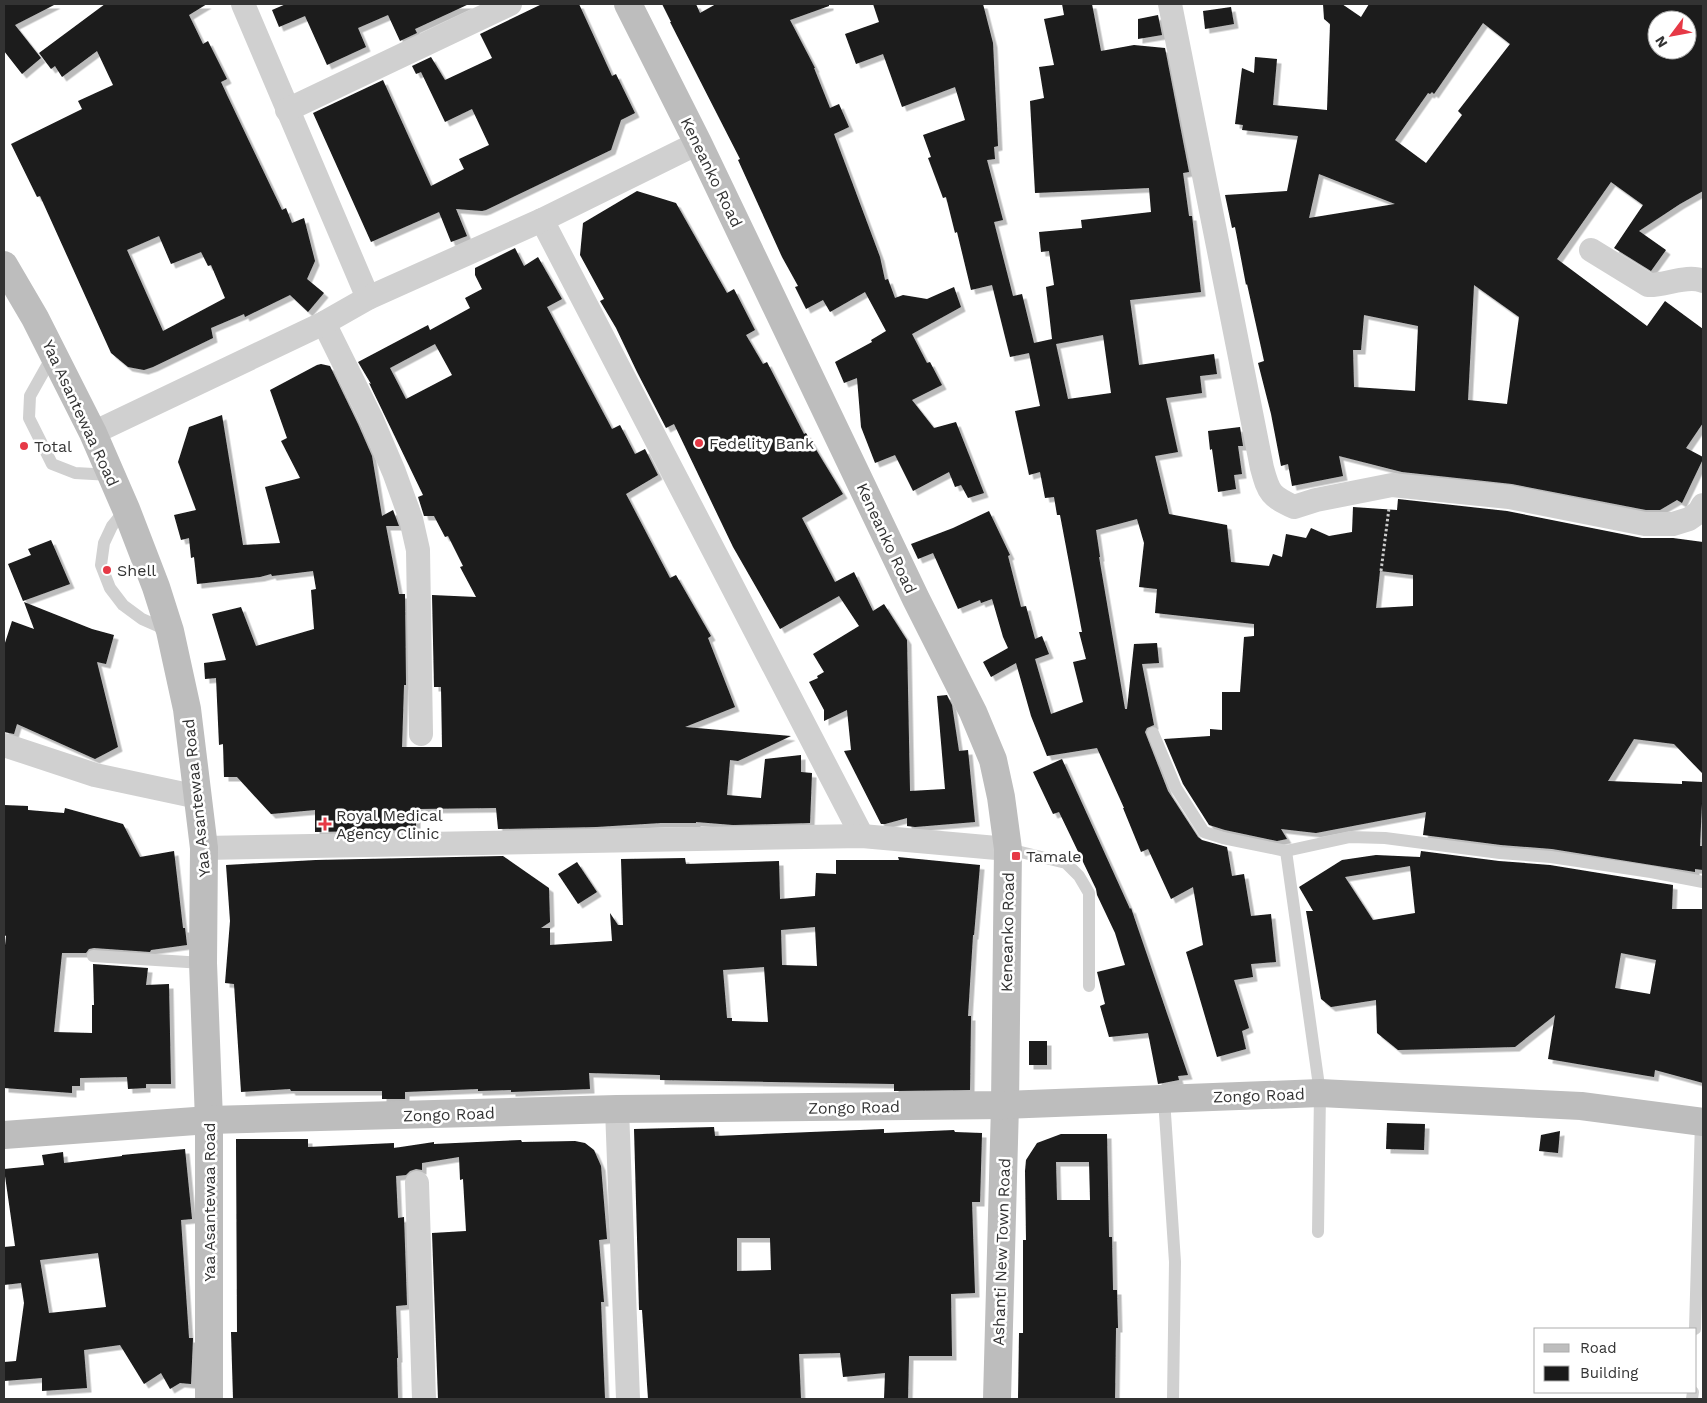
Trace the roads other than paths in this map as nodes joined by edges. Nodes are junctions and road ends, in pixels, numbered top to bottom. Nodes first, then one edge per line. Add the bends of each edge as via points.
1 (243, 4) edge
2 (510, 4) edge
3 (628, 4) edge
4 (1170, 4) edge
5 (287, 110) junction
6 (698, 143) junction
7 (542, 220) junction
8 (1591, 250) dead end
9 (4, 265) edge
10 (1703, 281) edge
11 (368, 298) junction
12 (324, 323) junction
13 (53, 354) junction
14 (93, 433) junction
15 (110, 475) junction
16 (1703, 505) edge
17 (126, 509) junction
18 (170, 631) junction
19 (420, 734) dead end
20 (1153, 734) dead end
21 (4, 745) edge
22 (198, 797) junction
23 (862, 836) junction
24 (204, 848) junction
25 (1008, 849) junction
26 (1286, 851) junction
27 (1703, 882) edge
28 (93, 956) dead end
29 (203, 963) junction
30 (1089, 986) dead end
31 (1320, 1093) junction
32 (1164, 1099) junction
33 (1005, 1105) junction
34 (617, 1109) junction
35 (209, 1120) junction
36 (1702, 1122) edge
37 (4, 1135) edge
38 (417, 1183) dead end
39 (1318, 1232) dead end
40 (1695, 1328) edge
41 (209, 1399) edge
42 (424, 1399) edge
43 (628, 1399) edge
44 (997, 1399) edge
45 (1173, 1399) edge

1 - 5 street
2 - 5 street
3 - 6 street, Keneanko Road
4 - 16 street via 1267,486 1275,498 1294,508 1316,500 1392,485 1509,497 1645,524 1673,524 1689,519
5 - 11 street
6 - 7 street
6 - 25 street, Keneanko Road via 973,712 993,760
7 - 11 street
7 - 23 street
8 - 10 street via 1648,285 1692,279
9 - 13 street, Yaa Asantewaa Road
11 - 12 street
12 - 14 street
12 - 19 street via 379,436 415,534 418,550
13 - 14 street, Yaa Asantewaa Road
13 - 15 lane via 30,396 29,418 52,464 75,473
14 - 15 street, Yaa Asantewaa Road
15 - 17 street, Yaa Asantewaa Road
17 - 18 street, Yaa Asantewaa Road
17 - 18 lane via 112,526 104,544 101,565 110,588 123,605 142,619
18 - 22 street, Yaa Asantewaa Road via 187,709
20 - 26 lane via 1176,788 1204,832
21 - 22 street via 95,775
22 - 24 street, Yaa Asantewaa Road
23 - 24 street
23 - 25 street
24 - 29 street, Yaa Asantewaa Road
25 - 30 lane via 1066,862 1079,876 1089,893
25 - 33 street, Keneanko Road
26 - 27 lane via 1350,837 1385,838 1551,857
26 - 31 lane
28 - 29 lane
29 - 35 street, Yaa Asantewaa Road
31 - 32 street, Zongo Road
31 - 36 street, Zongo Road via 1581,1106
31 - 39 lane
32 - 33 street, Zongo Road
32 - 45 lane via 1175,1262
33 - 34 street, Zongo Road
33 - 44 street, Ashanti New Town Road
34 - 35 street, Zongo Road
34 - 43 street
35 - 37 street, Zongo Road
35 - 41 street, Yaa Asantewaa Road
36 - 40 lane
38 - 42 street

